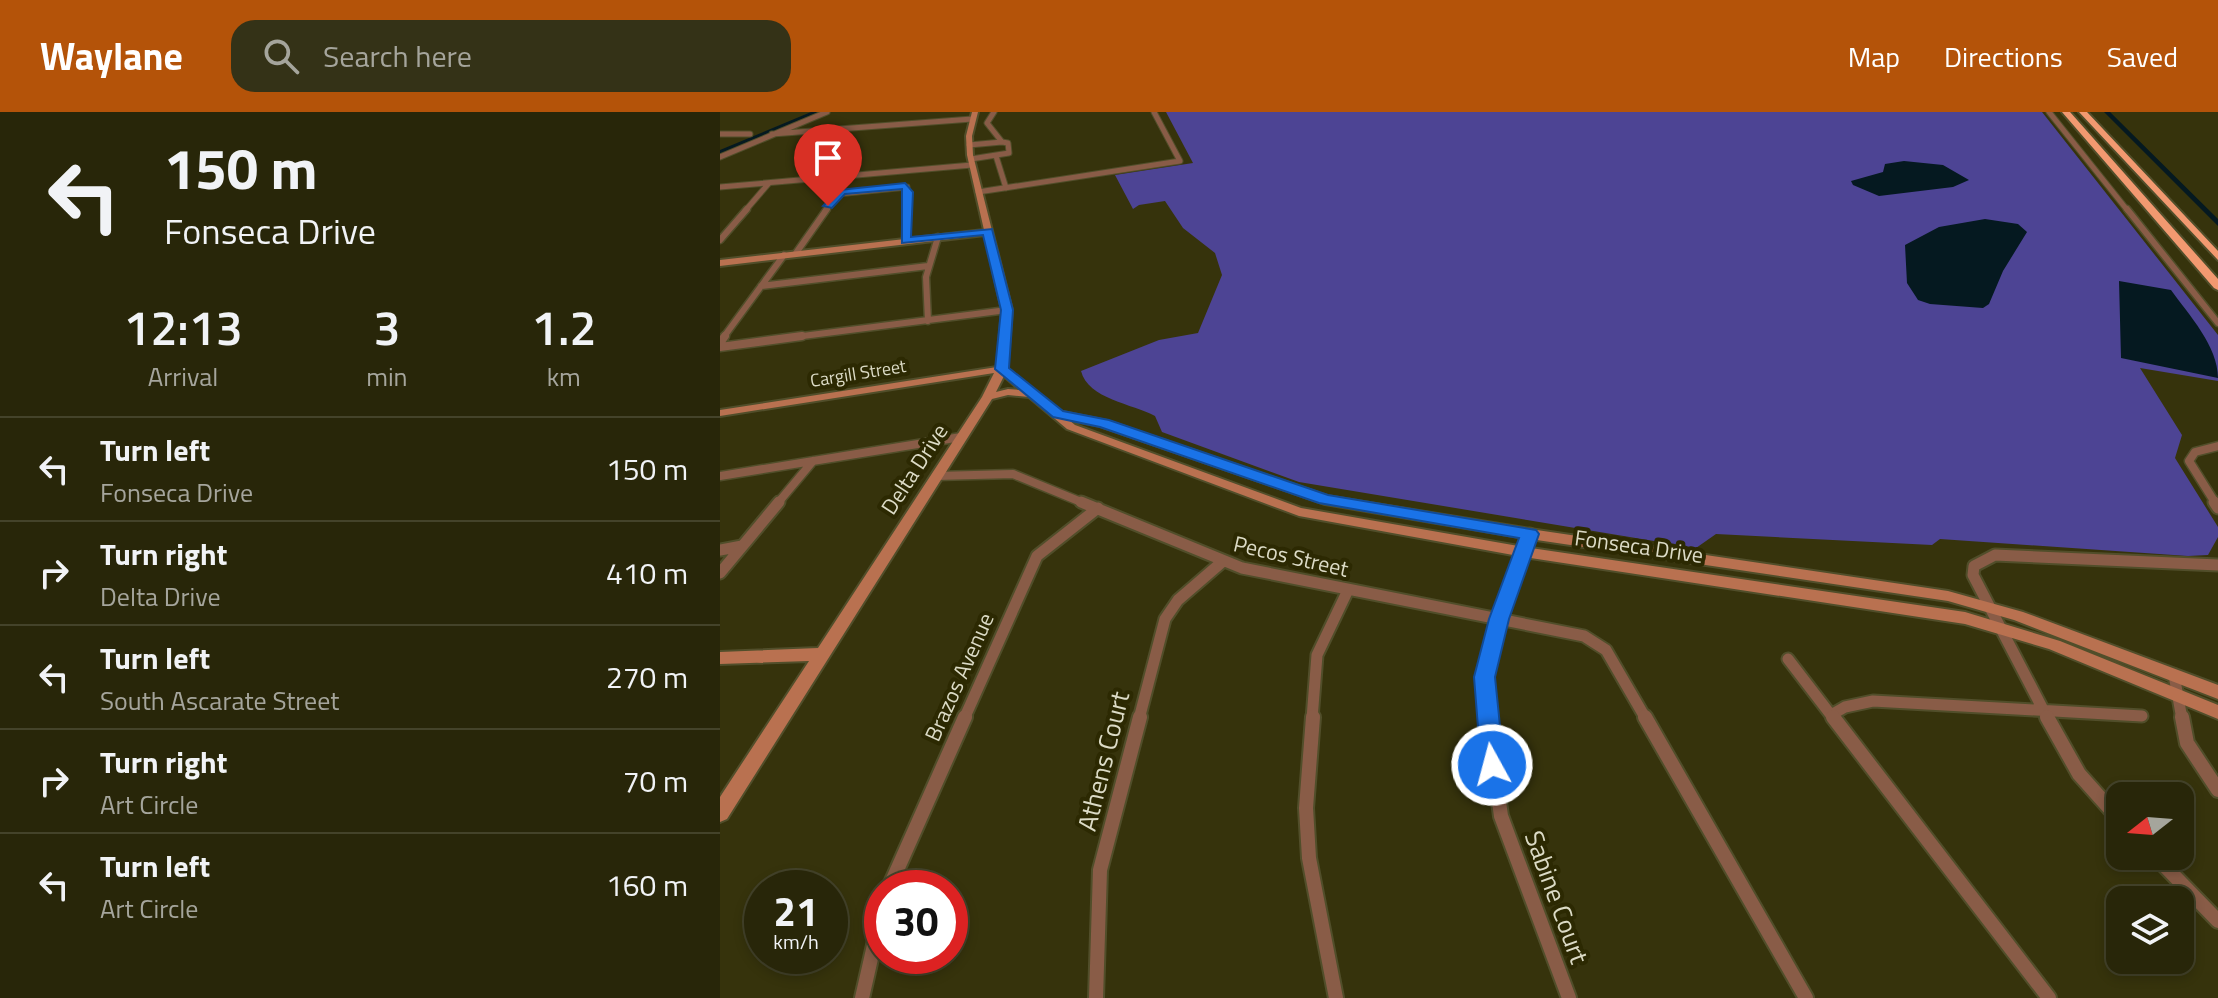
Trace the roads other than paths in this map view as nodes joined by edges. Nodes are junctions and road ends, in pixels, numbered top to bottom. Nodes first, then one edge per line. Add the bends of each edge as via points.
1 (827, 112) edge
2 (994, 112) edge
3 (1154, 112) edge
4 (2049, 112) edge
5 (2066, 112) edge
6 (2083, 112) edge
7 (973, 116) edge
8 (720, 134) edge
9 (750, 134) dead end
10 (772, 134) junction
11 (1002, 142) junction
12 (969, 145) junction
13 (996, 156) junction
14 (720, 157) edge
15 (972, 162) junction
16 (769, 183) junction
17 (720, 187) edge
18 (1006, 188) junction
19 (978, 192) junction
20 (988, 232) junction
21 (938, 237) junction
22 (720, 240) edge
23 (905, 241) junction
24 (796, 253) junction
25 (784, 255) junction
26 (2218, 257) edge
27 (720, 263) edge
28 (928, 266) junction
29 (761, 286) junction
30 (2218, 286) edge
31 (1007, 310) junction
32 (928, 321) junction
33 (2218, 323) edge
34 (720, 345) edge
35 (1002, 369) junction
36 (1033, 394) junction
37 (988, 397) junction
38 (720, 413) edge
39 (1058, 414) junction
40 (961, 437) junction
41 (2218, 446) edge
42 (813, 461) junction
43 (720, 476) edge
44 (936, 476) junction
45 (1098, 508) junction
46 (2218, 508) edge
47 (1530, 534) junction
48 (742, 546) junction
49 (720, 550) edge
50 (1524, 552) junction
51 (1222, 562) junction
52 (2218, 565) edge
53 (720, 573) edge
54 (1348, 590) junction
55 (1990, 607) junction
56 (1499, 619) junction
57 (2000, 626) junction
58 (822, 654) junction
59 (720, 658) edge
60 (1788, 659) dead end
61 (2174, 675) junction
62 (2218, 692) edge
63 (2177, 694) junction
64 (2043, 711) junction
65 (2218, 712) edge
66 (1831, 715) junction
67 (2142, 716) dead end
68 (2218, 790) edge
69 (2106, 804) edge
70 (720, 813) edge
71 (897, 870) edge
72 (2169, 870) edge
73 (2218, 921) edge
74 (867, 974) edge
75 (862, 998) edge
76 (1096, 998) edge
77 (1336, 998) edge
78 (1569, 998) edge
79 (1806, 998) edge
80 (2048, 998) edge

1 - 10 street
2 - 11 street via 987,123
3 - 18 street via 1180,161
4 - 33 street
5 - 30 highway
6 - 26 highway
7 - 10 street
7 - 12 main road, Delta Drive
8 - 9 street
10 - 14 street
11 - 12 street
11 - 13 street via 1008,143 1009,153
12 - 15 main road, Delta Drive
13 - 15 street
13 - 18 street
15 - 16 street
15 - 19 main road, Delta Drive
16 - 17 street
16 - 22 street
18 - 19 street
19 - 20 main road, Delta Drive
20 - 21 main road
20 - 31 main road, Delta Drive
21 - 23 main road
21 - 28 street
23 - 24 main road
23 - 24 street via 907,187 850,190 837,194
24 - 25 main road
25 - 27 main road
25 - 29 street
28 - 29 street
28 - 32 street
29 - 34 street
31 - 32 street
31 - 35 main road, Delta Drive
32 - 34 street
35 - 36 main road, Fonseca Drive
35 - 37 main road, Delta Drive
35 - 38 main road, Cargill Street
36 - 37 main road
36 - 39 main road, Fonseca Drive
37 - 40 main road, Delta Drive
39 - 47 main road, Fonseca Drive via 1118,428 1325,500
39 - 50 main road, Fonseca Drive via 1084,433 1286,508
40 - 42 street
40 - 44 main road, Delta Drive
41 - 46 street via 2195,452 2189,461
42 - 43 street
42 - 48 street
44 - 45 street, Pecos Street via 1005,472
44 - 58 main road, Delta Drive
45 - 51 street, Pecos Street
45 - 71 street, Brazos Avenue via 1037,556
47 - 50 street, Sabine Court
47 - 55 main road, Fonseca Drive via 1892,586
48 - 49 street
48 - 53 street
50 - 56 street, Sabine Court
50 - 57 main road, Fonseca Drive
51 - 54 street, Pecos Street
51 - 76 street, Athens Court via 1178,600 1165,619 1100,870
52 - 55 street via 1987,556 1974,566 1973,575
54 - 56 street, Pecos Street
54 - 77 street via 1317,655 1306,808 1309,858
55 - 57 street
55 - 61 main road, Fonseca Drive
56 - 78 street, Sabine Court via 1483,691 1495,789
56 - 79 street, Pecos Street via 1584,636 1601,645
57 - 63 main road, Fonseca Drive
57 - 64 street
58 - 59 main road
58 - 70 main road, Delta Drive
60 - 66 street
61 - 62 main road, Fonseca Drive
61 - 63 street
63 - 65 main road, Fonseca Drive
63 - 68 street via 2184,734
64 - 66 street via 1873,701
64 - 67 street
64 - 69 street via 2079,774
66 - 80 street
72 - 73 street
74 - 75 street

